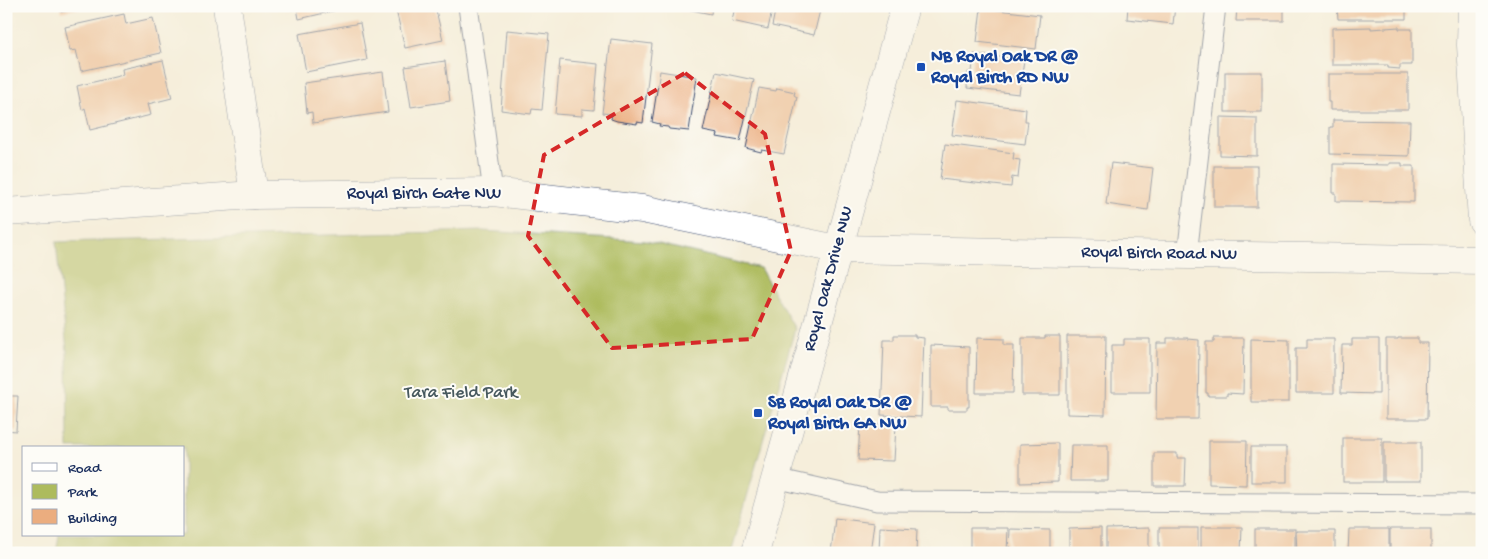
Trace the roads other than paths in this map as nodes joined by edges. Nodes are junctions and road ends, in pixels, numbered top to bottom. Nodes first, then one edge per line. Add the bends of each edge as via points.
1 (227, 6) edge
2 (468, 6) edge
3 (904, 6) edge
4 (1216, 6) edge
5 (1472, 6) edge
6 (493, 192) junction
7 (254, 195) junction
8 (6, 212) edge
9 (1482, 220) edge
10 (837, 249) junction
11 (1187, 254) junction
12 (1482, 260) edge
13 (775, 478) junction
14 (1482, 504) edge
15 (755, 553) edge

1 - 7 street
2 - 6 lane
3 - 10 street, Royal Oak Drive NW
4 - 11 lane
5 - 9 street via 1471,45
6 - 7 street, Royal Birch Gate NW
6 - 10 street, Royal Birch Gate NW via 642,209
7 - 8 street, Royal Birch Gate NW
10 - 11 street, Royal Birch Road NW
10 - 13 street, Royal Oak Drive NW
11 - 12 street, Royal Birch Road NW
13 - 14 lane via 877,501
13 - 15 street, Royal Oak Drive NW

